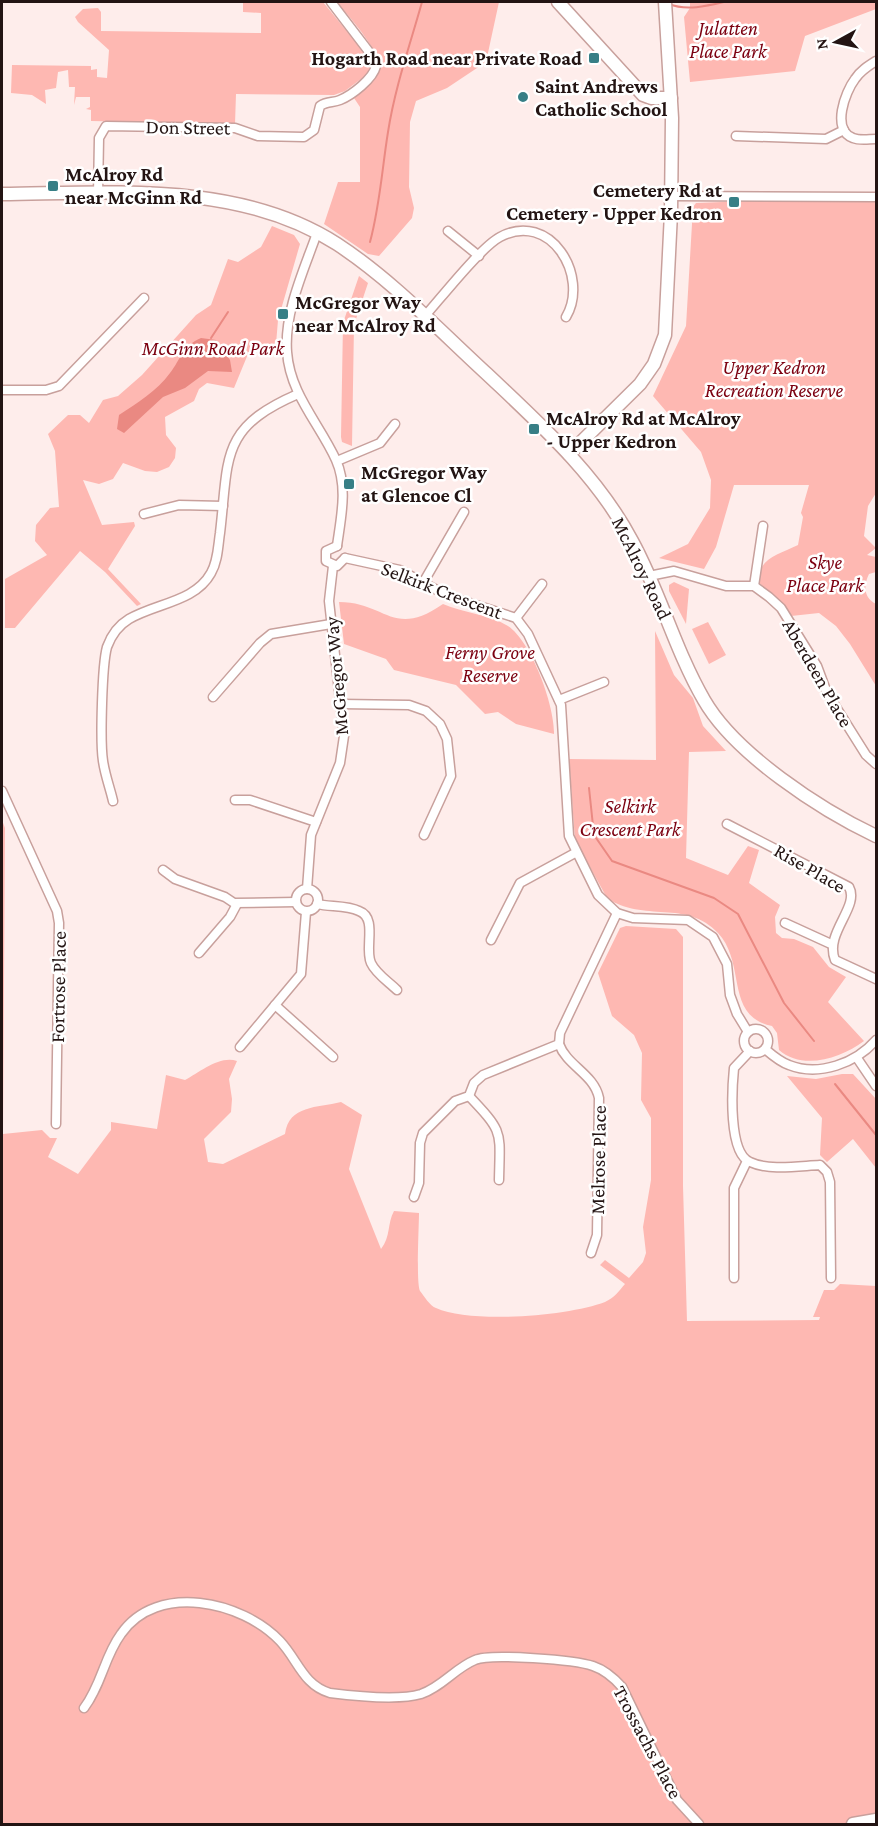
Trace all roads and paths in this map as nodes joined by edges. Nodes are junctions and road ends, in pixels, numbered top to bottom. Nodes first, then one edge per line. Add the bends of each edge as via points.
1 (331, 2) edge
2 (558, 2) edge
3 (665, 2) edge
4 (876, 61) edge
5 (671, 98) junction
6 (844, 130) junction
7 (736, 136) dead end
8 (876, 139) edge
9 (2, 194) edge
10 (98, 194) junction
11 (672, 196) junction
12 (876, 196) edge
13 (448, 231) dead end
14 (317, 233) junction
15 (479, 256) junction
16 (144, 298) dead end
17 (424, 317) junction
18 (566, 317) dead end
19 (2, 390) edge
20 (298, 394) junction
21 (395, 424) dead end
22 (569, 454) junction
23 (337, 461) junction
24 (223, 506) junction
25 (464, 512) dead end
26 (144, 514) dead end
27 (763, 526) dead end
28 (337, 546) junction
29 (345, 558) junction
30 (333, 566) junction
31 (649, 576) junction
32 (423, 583) junction
33 (542, 584) dead end
34 (754, 586) junction
35 (516, 618) junction
36 (331, 624) junction
37 (604, 682) dead end
38 (213, 698) dead end
39 (559, 699) junction
40 (341, 704) junction
41 (876, 764) edge
42 (2, 791) edge
43 (235, 800) dead end
44 (113, 801) dead end
45 (316, 822) junction
46 (727, 824) dead end
47 (424, 836) dead end
48 (876, 836) edge
49 (575, 853) junction
50 (163, 870) dead end
51 (307, 889) junction
52 (296, 903) junction
53 (237, 904) junction
54 (317, 904) junction
55 (306, 912) junction
56 (616, 913) junction
57 (784, 923) dead end
58 (491, 940) dead end
59 (831, 944) junction
60 (199, 953) dead end
61 (876, 979) edge
62 (397, 990) dead end
63 (275, 1005) junction
64 (748, 1032) junction
65 (876, 1040) edge
66 (559, 1044) junction
67 (240, 1047) dead end
68 (765, 1049) junction
69 (750, 1051) junction
70 (333, 1056) dead end
71 (857, 1058) junction
72 (876, 1086) edge
73 (469, 1096) junction
74 (56, 1124) dead end
75 (747, 1161) junction
76 (499, 1180) dead end
77 (414, 1197) dead end
78 (591, 1253) dead end
79 (734, 1278) dead end
80 (831, 1278) dead end
81 (84, 1708) dead end
82 (876, 1820) edge
83 (699, 1824) edge
84 (853, 1824) edge

1 - 10 street, Don Street via 376,63 372,76 349,94 320,105 314,130 304,136 258,136 235,128 106,126 99,138
2 - 5 street via 643,95
3 - 5 street
4 - 6 street via 860,73 848,90 842,113
5 - 11 street
6 - 7 street via 827,139
6 - 8 street via 854,138
9 - 10 street, McAlroy Road
10 - 14 street, McAlroy Road via 212,199 282,217
11 - 12 street
11 - 22 street via 667,325 662,344 640,384
13 - 15 street
14 - 17 street, McAlroy Road via 370,268
14 - 20 street via 287,332 288,360
15 - 17 street
15 - 18 street via 493,241 509,233 527,231 550,239 563,253 570,271 571,304
16 - 19 street via 59,386 46,390
17 - 22 street, McAlroy Road
20 - 23 street
20 - 24 street via 251,420 240,432 229,458
21 - 23 street via 380,443
22 - 31 street, McAlroy Road via 618,517
23 - 28 street via 344,499
24 - 26 street via 179,505
24 - 44 street via 215,563 207,579 189,594 129,619 109,644 105,660 103,757
25 - 32 street
27 - 34 street
28 - 29 street via 344,550
28 - 30 street via 331,546 325,553 326,561
29 - 30 street
29 - 32 street, Selkirk Crescent via 400,570
30 - 36 street, McGregor Way via 329,592
31 - 34 street via 674,571 726,586
31 - 48 street, McAlroy Road via 704,700 735,740 828,810
32 - 35 street, Selkirk Crescent via 448,596
33 - 35 street
34 - 41 street, Aberdeen Place via 781,608 817,666 827,693
35 - 39 street, Selkirk Crescent via 528,634
36 - 38 street via 271,634
36 - 40 street, McGregor Way
37 - 39 street
39 - 49 street, Selkirk Crescent via 569,831
40 - 45 street, McGregor Way via 344,736 340,763
40 - 47 street via 409,705 426,711 444,731 450,780
42 - 74 street, Fortrose Place via 59,923
43 - 45 street via 250,800
45 - 51 street, McGregor Way via 310,842
46 - 59 street, Rise Place via 849,886 851,897
49 - 56 street, Selkirk Crescent via 602,900
49 - 58 street via 520,883
50 - 53 street via 175,879
51 - 52 street via 298,893
51 - 54 street via 317,896
52 - 53 street
52 - 55 street
53 - 60 street
54 - 55 street
54 - 62 street via 364,914 369,925 370,960
55 - 63 street via 303,969
56 - 64 street via 633,918 688,920 713,937 727,964 730,995
56 - 66 street via 560,1034
57 - 59 street
59 - 61 street via 835,960
63 - 67 street
63 - 70 street
64 - 68 street via 760,1029 766,1034
64 - 69 street via 744,1042
65 - 71 street
66 - 73 street via 486,1073 474,1083
66 - 78 street, Melrose Place via 595,1086 599,1098 597,1235
68 - 69 street via 758,1053
68 - 71 street via 787,1065 800,1068 832,1067
69 - 75 street via 734,1068 733,1085 734,1127 739,1149
71 - 72 street
73 - 76 street via 499,1131
73 - 77 street via 455,1101 423,1133 419,1183
75 - 79 street via 734,1188
75 - 80 street via 764,1166 820,1165 827,1172
81 - 83 street, Trossachs Place via 95,1693 121,1633 149,1611 172,1602 197,1603 254,1620 282,1642 306,1678 330,1694 420,1694 484,1656 577,1662 611,1675 631,1702 677,1800
82 - 84 street

